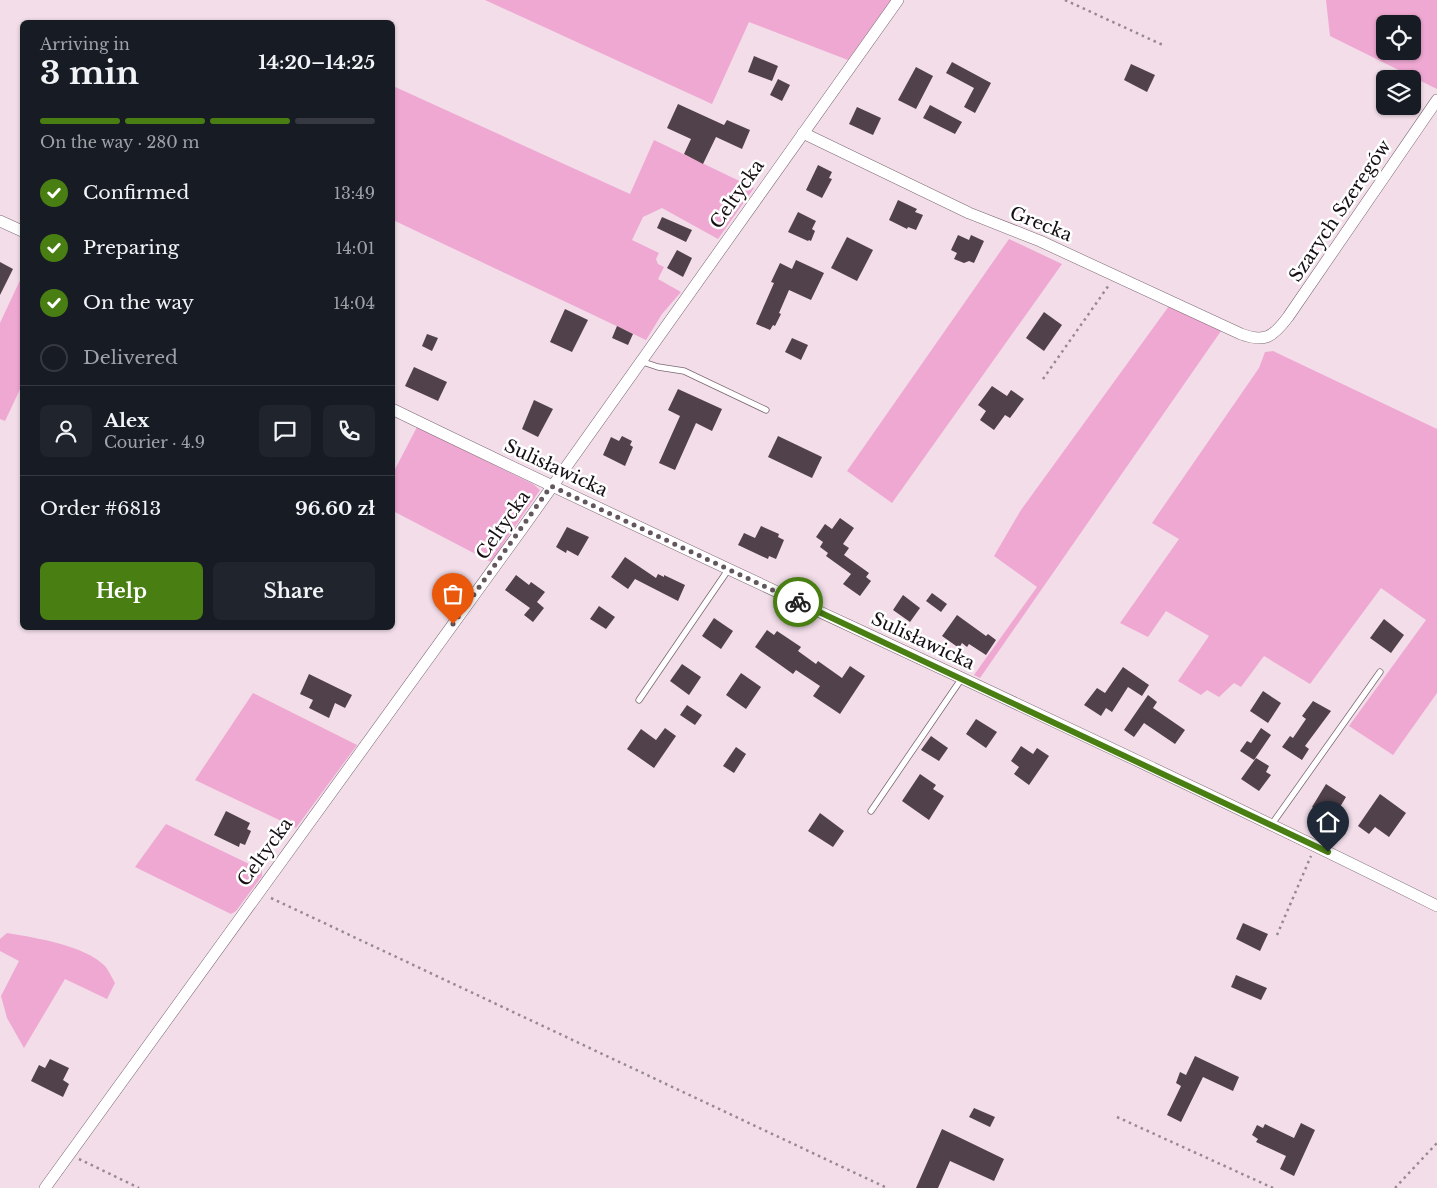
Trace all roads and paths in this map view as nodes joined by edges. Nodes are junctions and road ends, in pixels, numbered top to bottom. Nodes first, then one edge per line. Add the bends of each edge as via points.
1 (898, 0) edge
2 (1065, 0) edge
3 (1164, 46) dead end
4 (1437, 100) edge
5 (803, 133) junction
6 (0, 221) edge
7 (20, 230) edge
8 (1115, 275) junction
9 (1268, 337) joint
10 (640, 361) junction
11 (1043, 379) dead end
12 (395, 410) edge
13 (766, 410) dead end
14 (551, 486) junction
15 (728, 570) junction
16 (1380, 672) dead end
17 (962, 678) junction
18 (639, 700) dead end
19 (871, 811) dead end
20 (1272, 824) junction
21 (1316, 846) junction
22 (258, 892) junction
23 (1437, 906) edge
24 (1277, 935) dead end
25 (1117, 1117) dead end
26 (1437, 1143) edge
27 (69, 1153) junction
28 (45, 1188) edge
29 (138, 1188) edge
30 (887, 1188) edge
31 (1273, 1188) edge
32 (1395, 1188) edge

1 - 5 street, Celtycka
2 - 3 path
4 - 9 street, Szarych Szeregów via 1288,318
5 - 8 street, Grecka via 970,213
5 - 10 street, Celtycka
6 - 7 street
8 - 9 street, Grecka via 1241,334 1254,338
8 - 11 path
10 - 13 lane via 684,371
10 - 14 street, Celtycka
12 - 14 street, Sulisławicka
14 - 15 street, Sulisławicka
14 - 22 street, Celtycka
15 - 17 street, Sulisławicka
15 - 18 lane
16 - 20 lane
17 - 19 lane
17 - 20 street, Sulisławicka
20 - 21 street, Sulisławicka
21 - 23 street, Sulisławicka
21 - 24 path
22 - 27 street, Celtycka
22 - 30 path
25 - 31 path
26 - 32 path
27 - 28 street, Celtycka
27 - 29 path

